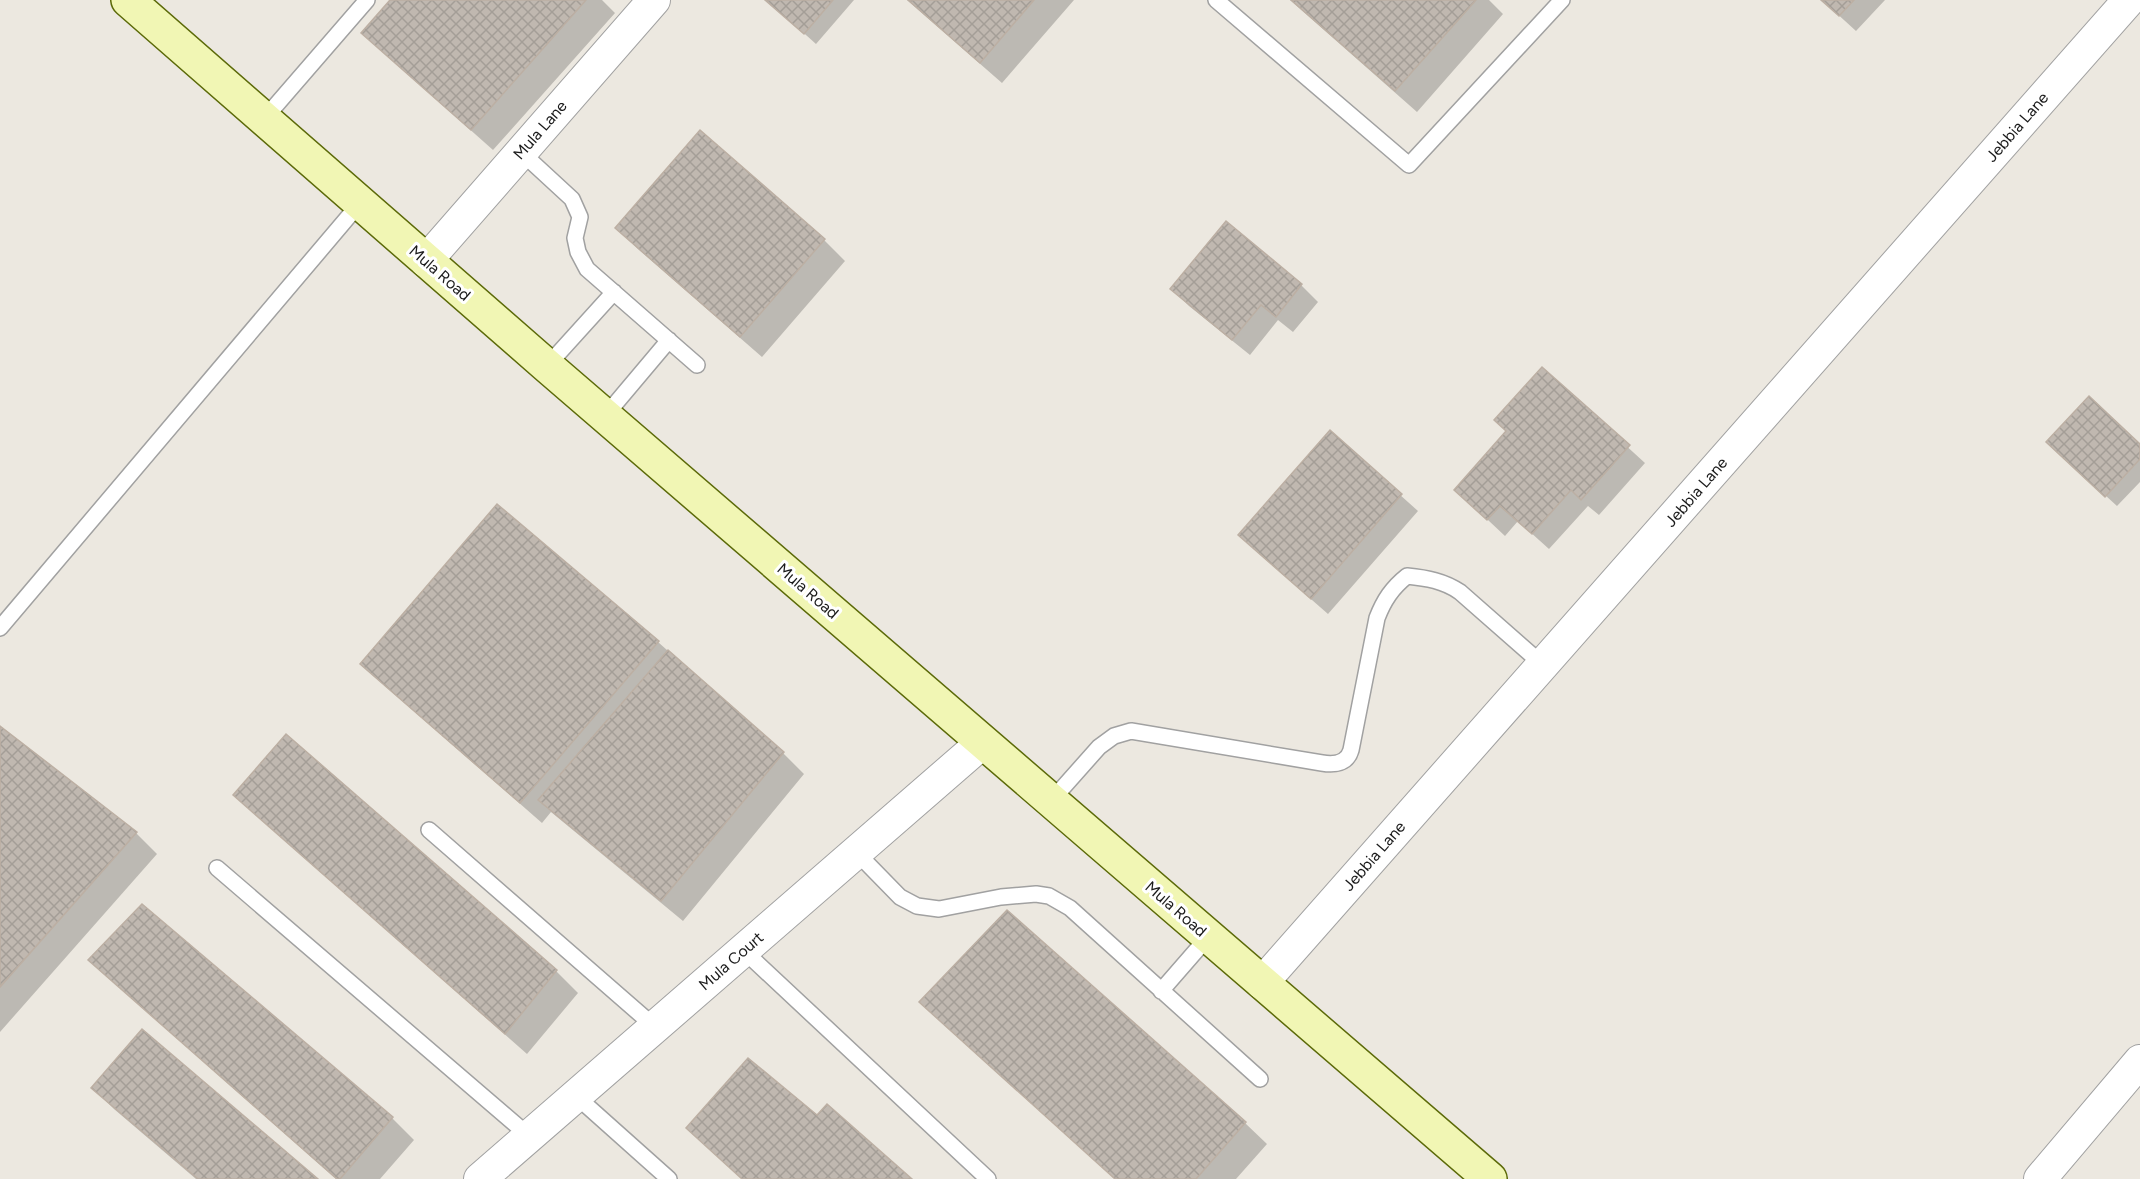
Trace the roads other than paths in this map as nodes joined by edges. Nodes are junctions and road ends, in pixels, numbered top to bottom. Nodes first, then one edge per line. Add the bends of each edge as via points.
1 (128, 0) edge
2 (367, 0) edge
3 (654, 0) edge
4 (1216, 0) edge
5 (1562, 0) edge
6 (2129, 0) edge
7 (264, 118) junction
8 (521, 152) junction
9 (360, 203) junction
10 (426, 261) junction
11 (614, 292) junction
12 (669, 340) junction
13 (697, 365) dead end
14 (547, 366) junction
15 (605, 416) junction
16 (0, 628) edge
17 (1543, 664) junction
18 (983, 742) junction
19 (1051, 801) junction
20 (429, 830) dead end
21 (856, 852) junction
22 (217, 868) dead end
23 (1208, 937) junction
24 (743, 950) junction
25 (1262, 983) junction
26 (1161, 991) junction
27 (655, 1027) junction
28 (2140, 1061) edge
29 (1260, 1079) dead end
30 (576, 1096) junction
31 (529, 1136) junction
32 (480, 1179) edge
33 (669, 1179) edge
34 (988, 1179) edge
35 (1490, 1179) edge
36 (2040, 1179) edge

1 - 7 street, Mula Road
2 - 7 lane
3 - 8 street, Mula Lane
4 - 5 lane via 1409,165
6 - 17 street, Jebbia Lane
7 - 9 street, Mula Road
8 - 10 street, Mula Lane
8 - 11 lane via 572,199 580,217 575,238 578,252 587,269
9 - 10 street, Mula Road
9 - 16 lane
10 - 14 street, Mula Road
11 - 12 lane
11 - 14 lane
12 - 13 lane
12 - 15 lane
14 - 15 street, Mula Road
15 - 18 street, Mula Road
17 - 19 lane via 1447,583 1407,576 1383,602 1377,618 1351,750 1339,763 1131,732 1114,736 1099,747
17 - 25 street, Jebbia Lane
18 - 19 street, Mula Road
18 - 21 street, Mula Court
19 - 23 street, Mula Road
20 - 27 lane
21 - 24 street, Mula Court
21 - 26 lane via 900,897 917,906 939,909 1001,897 1049,896 1070,908
22 - 31 lane
23 - 25 street, Mula Road
23 - 26 lane
24 - 27 street, Mula Court
24 - 34 lane
25 - 35 street, Mula Road
26 - 29 lane
27 - 30 street, Mula Court
28 - 36 street
30 - 31 street, Mula Court
30 - 33 lane
31 - 32 street, Mula Court

